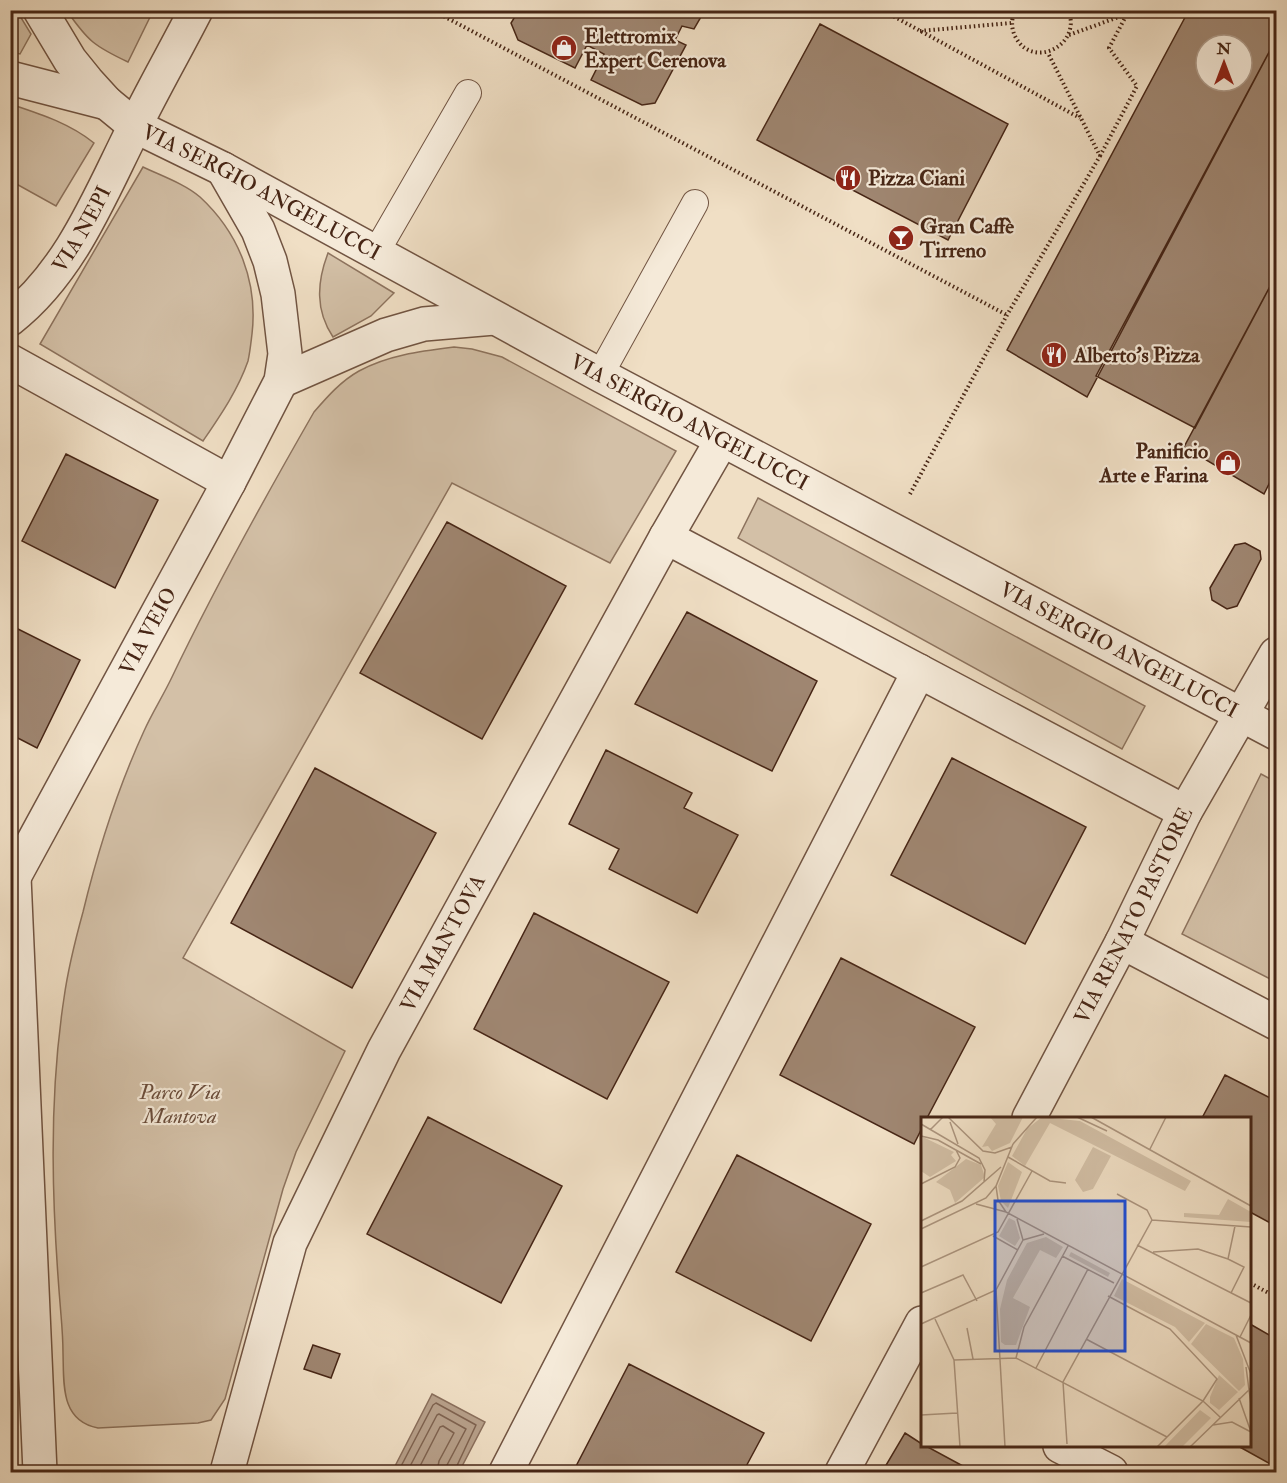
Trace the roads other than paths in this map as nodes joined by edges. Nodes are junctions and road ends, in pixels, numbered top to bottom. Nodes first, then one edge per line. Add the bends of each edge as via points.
1 (40, 10) edge
2 (196, 10) edge
3 (10, 78) edge
4 (468, 93) dead end
5 (106, 103) junction
6 (135, 126) junction
7 (223, 169) junction
8 (695, 203) dead end
9 (375, 254) junction
10 (494, 318) junction
11 (10, 319) edge
12 (10, 361) edge
13 (600, 375) junction
14 (281, 381) junction
15 (722, 440) junction
16 (229, 482) junction
17 (666, 537) junction
18 (1276, 654) edge
19 (919, 670) junction
20 (1241, 714) junction
21 (1276, 733) edge
22 (1185, 812) junction
23 (12, 878) edge
24 (1122, 942) junction
25 (1276, 1023) edge
26 (1030, 1117) edge
27 (921, 1328) edge
28 (912, 1368) edge
29 (1062, 1447) edge
30 (40, 1473) edge
31 (227, 1473) edge
32 (506, 1473) edge
33 (842, 1473) edge
34 (1111, 1473) edge

1 - 5 street via 70,60
2 - 6 street, VIA NEPI
3 - 5 street
4 - 9 lane
5 - 6 street, VIA SERGIO ANGELUCCI
6 - 7 street, VIA SERGIO ANGELUCCI
6 - 11 street, VIA NEPI via 76,245 30,304
7 - 9 street, VIA SERGIO ANGELUCCI
7 - 14 street, VIA VEIO via 258,230 270,261 285,354
8 - 13 lane
9 - 10 street, VIA SERGIO ANGELUCCI
10 - 13 street, VIA SERGIO ANGELUCCI
10 - 14 street via 424,324 396,332
12 - 16 street
13 - 15 street, VIA SERGIO ANGELUCCI
14 - 16 street, VIA VEIO
15 - 17 street, VIA MANTOVA
15 - 20 street, VIA SERGIO ANGELUCCI
16 - 23 street, VIA VEIO
17 - 19 street
17 - 31 street, VIA MANTOVA via 384,1050 290,1243
18 - 20 street, VIA RENATO PASTORE
19 - 22 street
19 - 32 street
20 - 21 street, VIA SERGIO ANGELUCCI
20 - 22 street, VIA RENATO PASTORE
22 - 24 street, VIA RENATO PASTORE
23 - 30 street
24 - 25 street
24 - 26 street, VIA RENATO PASTORE
27 - 28 street
28 - 33 street
29 - 34 street

